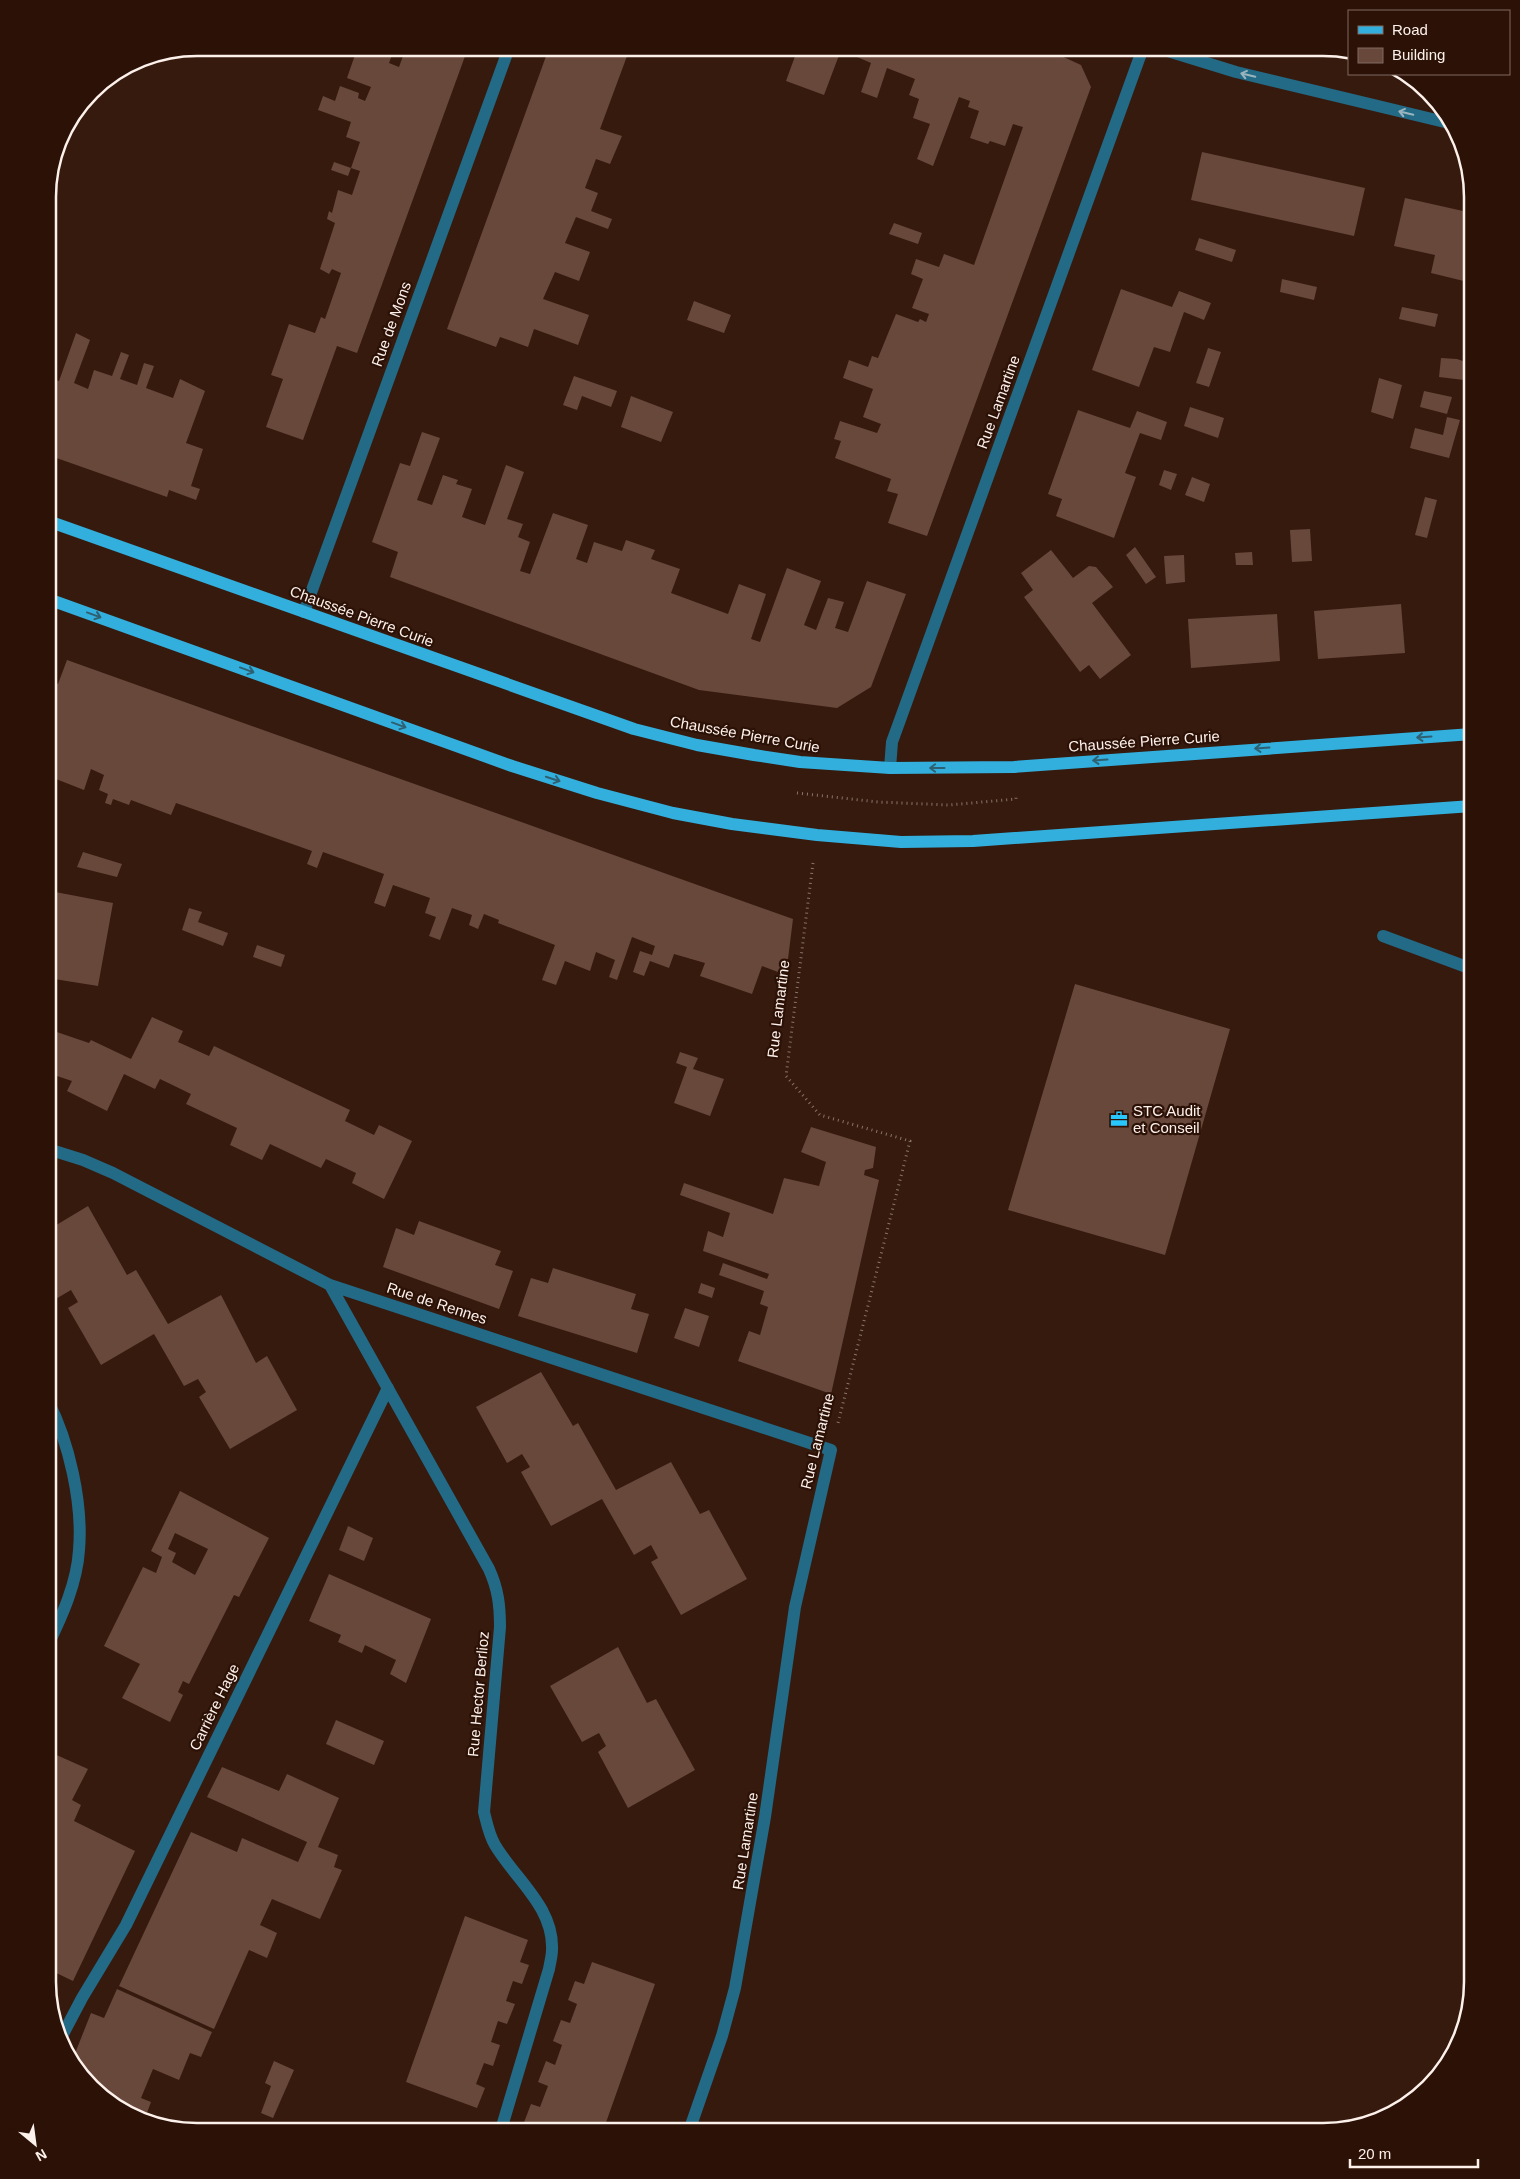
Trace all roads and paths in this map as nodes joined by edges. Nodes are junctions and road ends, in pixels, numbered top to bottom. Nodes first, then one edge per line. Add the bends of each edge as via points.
1 (505, 57) edge
2 (1140, 57) edge
3 (1187, 57) edge
4 (1441, 121) edge
5 (57, 524) edge
6 (57, 602) edge
7 (304, 612) junction
8 (1464, 735) edge
9 (890, 768) junction
10 (1464, 807) edge
11 (817, 836) junction
12 (1383, 936) dead end
13 (1464, 966) edge
14 (56, 1152) edge
15 (330, 1285) junction
16 (388, 1388) junction
17 (56, 1423) edge
18 (831, 1450) junction
19 (56, 1624) edge
20 (65, 2030) edge
21 (692, 2122) edge
22 (503, 2123) dead end

1 - 7 street, Rue de Mons
2 - 9 street, Rue Lamartine via 892,742
4 -> 3 street via 1236,72
5 - 7 main road, Chaussée Pierre Curie
6 -> 11 main road via 512,766 588,790 690,816
7 - 9 main road, Chaussée Pierre Curie via 634,729 754,755 800,762
8 -> 9 main road, Chaussée Pierre Curie via 1014,768
10 - 11 main road via 973,841 901,842
11 - 18 path, Rue Lamartine via 786,1076 820,1115 910,1141
12 - 13 street
14 - 15 street, Rue de Rennes via 113,1173
15 - 16 street, Rue Hector Berlioz
15 - 18 street, Rue de Rennes
16 - 20 street, Carrière Hage via 126,1925
16 - 22 street, Rue Hector Berlioz via 489,1569 500,1604 484,1812 488,1831 496,1846 544,1912 552,1949 549,1969
17 - 19 street via 69,1458 76,1493 79,1550 73,1581
18 - 21 street, Rue Lamartine via 795,1607 766,1817 735,1988

